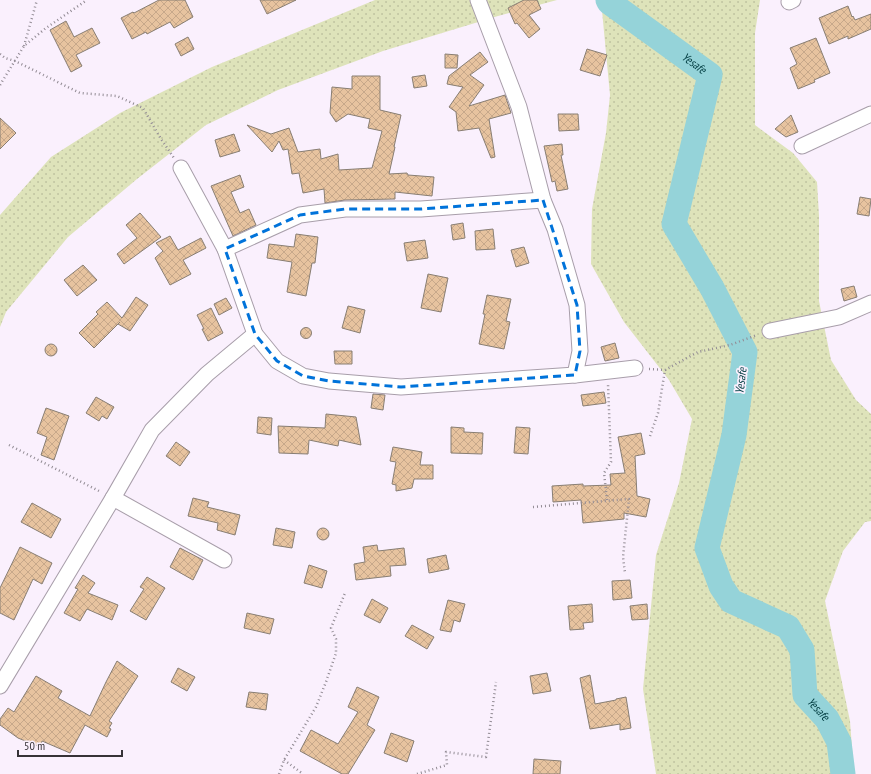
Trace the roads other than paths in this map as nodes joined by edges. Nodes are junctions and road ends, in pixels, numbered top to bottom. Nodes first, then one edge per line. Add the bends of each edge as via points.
1 (478, 0) edge
2 (871, 114) edge
3 (802, 146) dead end
4 (181, 168) road end
5 (543, 200) junction
6 (225, 249) junction
7 (871, 303) edge
8 (764, 332) road end
9 (255, 334) junction
10 (634, 368) dead end
11 (575, 375) junction
12 (113, 498) junction
13 (224, 560) dead end
14 (0, 686) edge

1 - 5 street via 519,107
2 - 3 street
4 - 6 street
5 - 6 street via 421,209 345,209 300,215
5 - 11 street via 555,229 577,305 580,351
6 - 9 street
7 - 8 street via 839,316
9 - 11 street via 277,361 303,376 329,382 401,387
9 - 12 street via 207,374 152,430
10 - 11 street
12 - 13 street
12 - 14 street

